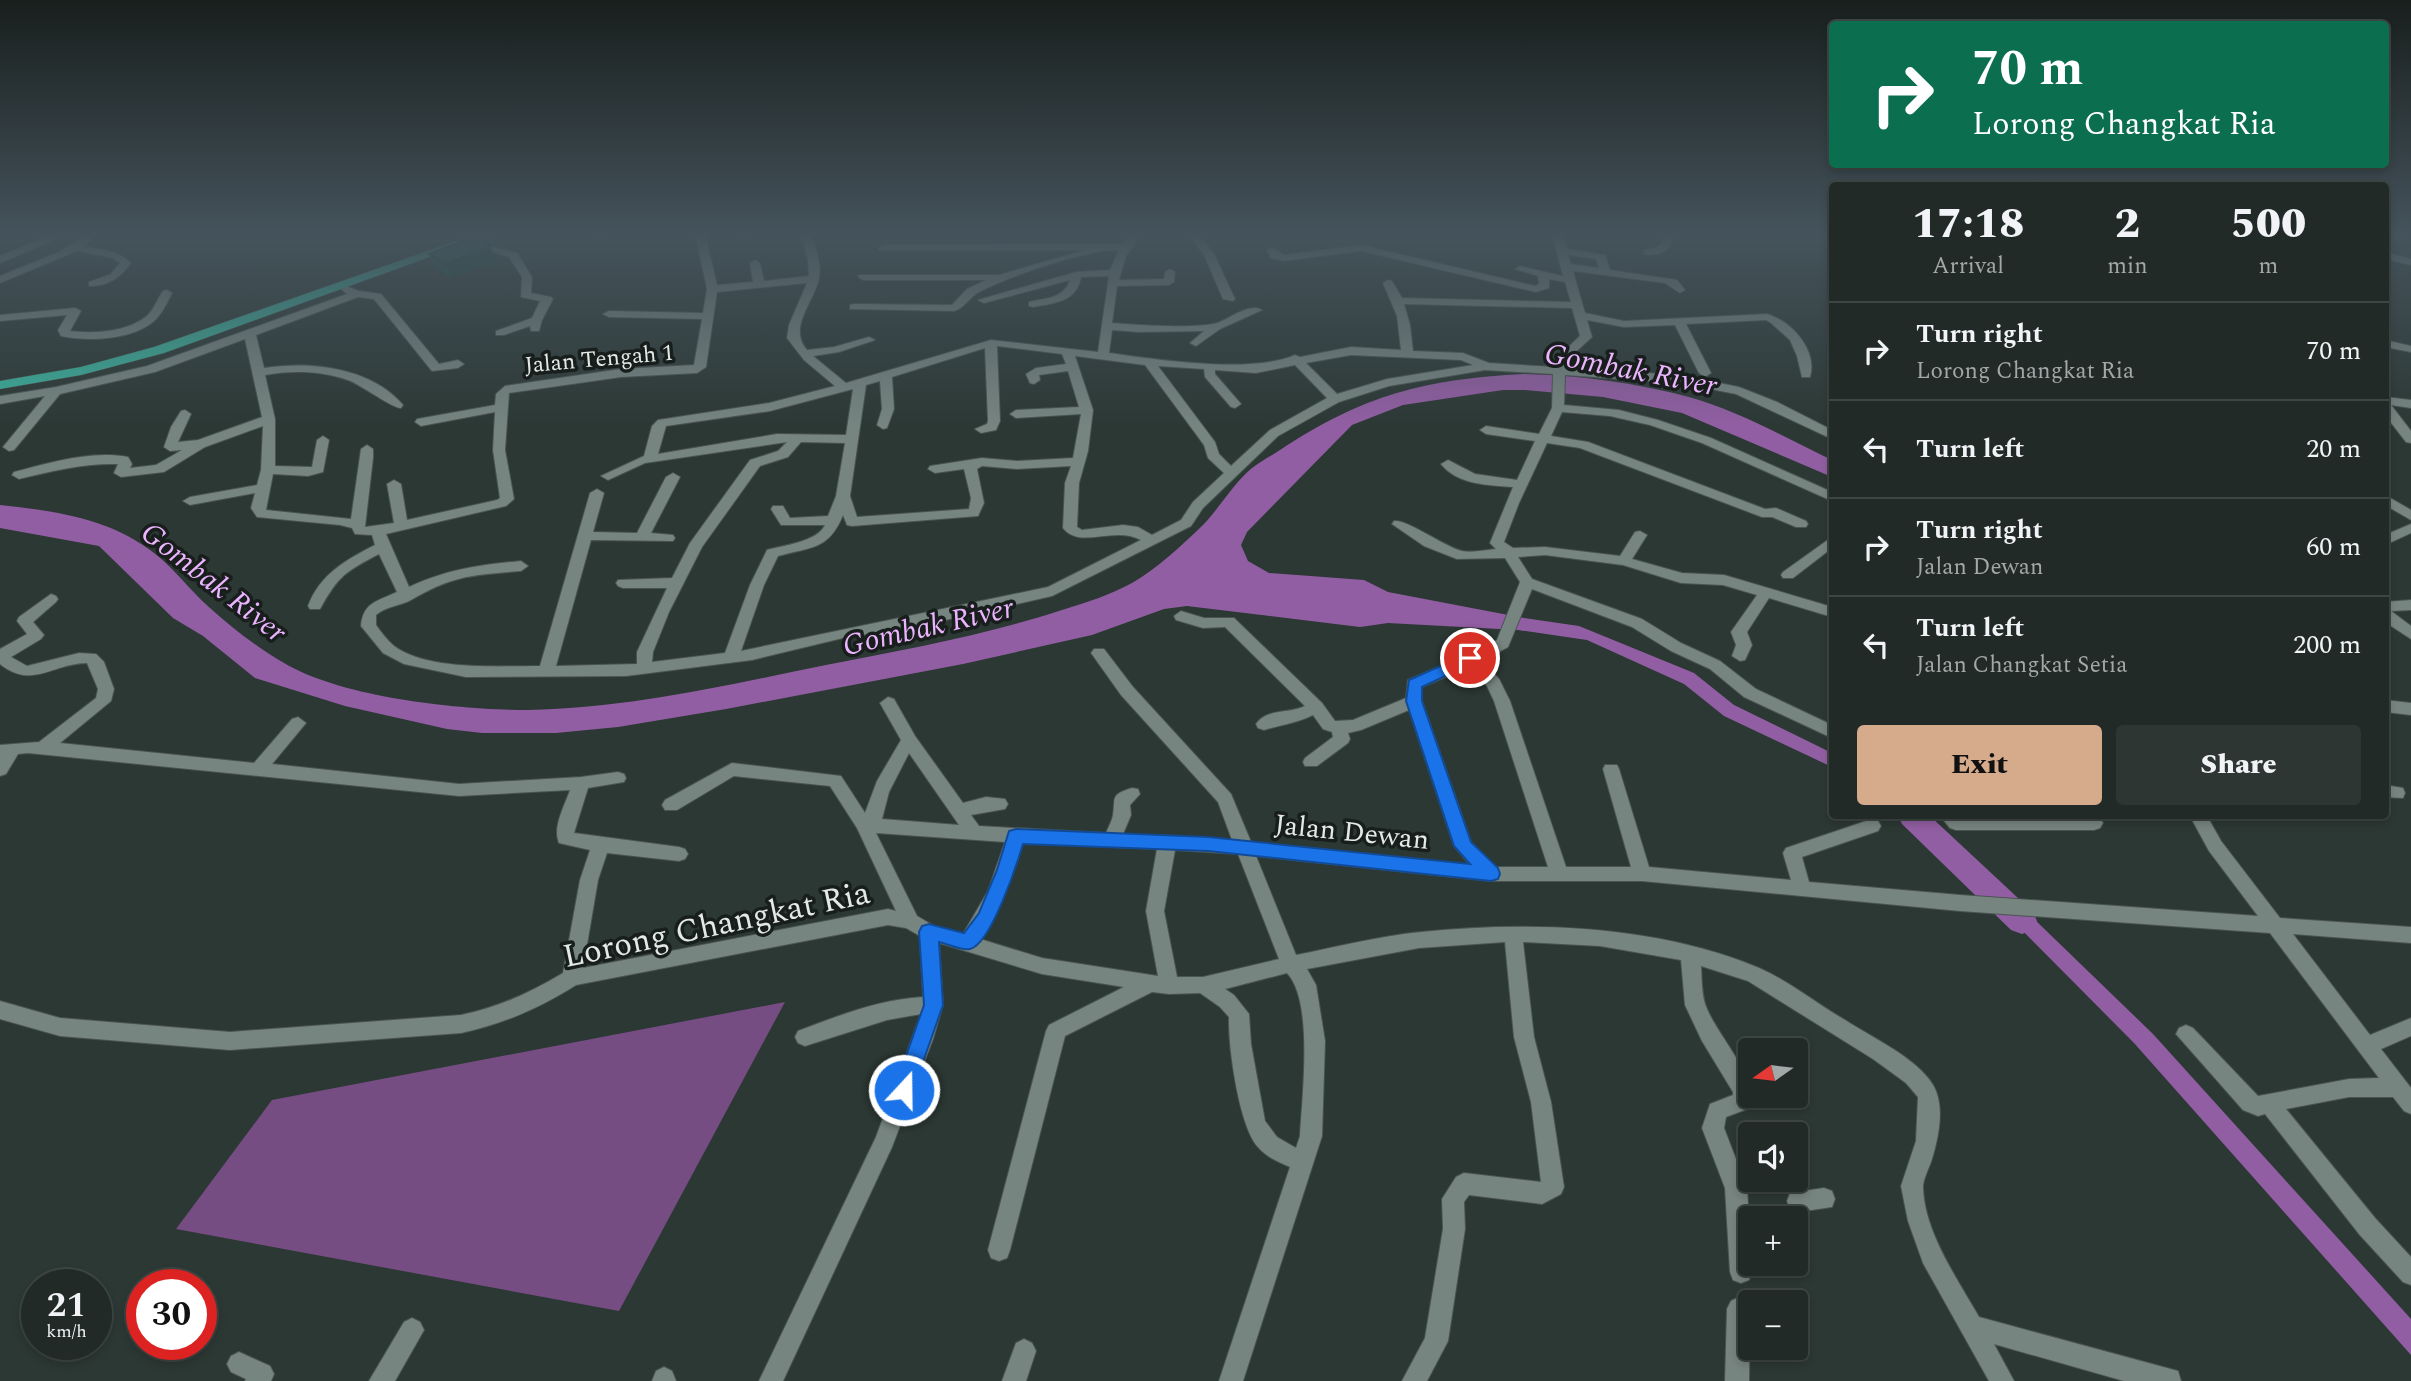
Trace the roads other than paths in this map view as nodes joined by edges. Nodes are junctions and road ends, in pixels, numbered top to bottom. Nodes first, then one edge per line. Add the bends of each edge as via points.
1 (164, 297) edge
2 (298, 297) edge
3 (306, 297) edge
4 (332, 297) edge
5 (335, 297) edge
6 (378, 297) edge
7 (538, 297) edge
8 (711, 297) edge
9 (808, 297) edge
10 (965, 297) edge
11 (994, 297) edge
12 (1055, 297) edge
13 (1112, 297) edge
14 (1397, 297) edge
15 (1574, 297) edge
16 (984, 300) dead end
17 (1399, 301) junction
18 (1033, 304) dead end
19 (855, 307) dead end
20 (1256, 310) dead end
21 (1578, 310) junction
22 (609, 314) dead end
23 (708, 316) junction
24 (0, 318) edge
25 (1680, 323) junction
26 (1108, 326) junction
27 (1216, 327) junction
28 (250, 333) junction
29 (499, 333) dead end
30 (869, 340) dead end
31 (1196, 343) dead end
32 (2389, 343) edge
33 (991, 344) junction
34 (2411, 349) edge
35 (1067, 350) junction
36 (1407, 352) junction
37 (804, 355) junction
38 (1103, 357) junction
39 (1295, 359) junction
40 (1149, 362) junction
41 (458, 364) dead end
42 (1210, 366) junction
43 (1485, 366) junction
44 (1072, 367) junction
45 (259, 372) junction
46 (1559, 372) junction
47 (1705, 373) dead end
48 (1806, 374) dead end
49 (886, 375) junction
50 (0, 379) edge
51 (1034, 380) dead end
52 (860, 383) junction
53 (0, 385) edge
54 (845, 388) junction
55 (55, 391) junction
56 (0, 397) edge
57 (1335, 399) junction
58 (2389, 401) edge
59 (1235, 404) dead end
60 (1557, 404) junction
61 (2411, 404) edge
62 (397, 405) dead end
63 (503, 407) junction
64 (1087, 410) junction
65 (2389, 412) edge
66 (185, 414) dead end
67 (1016, 414) dead end
68 (269, 419) junction
69 (421, 422) dead end
70 (883, 425) dead end
71 (981, 429) dead end
72 (1486, 430) dead end
73 (1829, 433) edge
74 (1543, 438) junction
75 (797, 439) junction
76 (851, 439) junction
77 (2411, 439) edge
78 (323, 440) dead end
79 (200, 444) junction
80 (9, 447) dead end
81 (367, 449) dead end
82 (650, 458) junction
83 (1078, 463) junction
84 (1448, 464) dead end
85 (972, 466) junction
86 (935, 469) dead end
87 (268, 470) junction
88 (1231, 473) junction
89 (19, 475) dead end
90 (608, 476) dead end
91 (673, 477) dead end
92 (394, 484) dead end
93 (1521, 484) junction
94 (263, 488) junction
95 (597, 493) dead end
96 (843, 496) junction
97 (1829, 496) edge
98 (190, 501) dead end
99 (2389, 502) edge
100 (778, 509) dead end
101 (2411, 516) edge
102 (832, 520) junction
103 (1399, 524) dead end
104 (1801, 524) dead end
105 (357, 525) junction
106 (401, 526) junction
107 (2411, 528) edge
108 (377, 531) junction
109 (1640, 535) dead end
110 (585, 536) junction
111 (642, 537) junction
112 (668, 538) dead end
113 (2389, 539) edge
114 (1152, 540) junction
115 (1829, 543) edge
116 (383, 547) junction
117 (1508, 552) junction
118 (1624, 561) junction
119 (520, 566) dead end
120 (1788, 575) dead end
121 (1527, 582) junction
122 (623, 583) dead end
123 (675, 583) junction
124 (1766, 592) junction
125 (406, 596) junction
126 (51, 598) dead end
127 (2411, 605) edge
128 (315, 606) dead end
129 (2389, 607) edge
130 (1829, 611) edge
131 (1181, 616) dead end
132 (2389, 617) edge
133 (2411, 634) edge
134 (1099, 653) dead end
135 (0, 656) edge
136 (1740, 656) dead end
137 (731, 657) junction
138 (1470, 658) junction
139 (644, 668) junction
140 (547, 670) junction
141 (1414, 701) junction
142 (888, 703) dead end
143 (2389, 706) edge
144 (1316, 707) junction
145 (2411, 709) edge
146 (298, 723) dead end
147 (1264, 724) dead end
148 (1339, 728) junction
149 (1829, 731) edge
150 (909, 740) junction
151 (42, 748) junction
152 (7, 750) edge
153 (1311, 762) dead end
154 (1611, 769) dead end
155 (257, 770) junction
156 (0, 771) edge
157 (618, 778) dead end
158 (581, 783) junction
159 (1132, 794) dead end
160 (999, 804) dead end
161 (671, 805) dead end
162 (959, 811) junction
163 (1952, 819) edge
164 (2201, 819) edge
165 (2094, 823) dead end
166 (868, 826) junction
167 (1872, 826) dead end
168 (975, 834) junction
169 (1016, 836) junction
170 (1112, 839) junction
171 (1167, 842) junction
172 (601, 845) junction
173 (1245, 847) junction
174 (679, 854) dead end
175 (1491, 874) junction
176 (1559, 874) junction
177 (1642, 874) junction
178 (1802, 889) junction
179 (2272, 923) junction
180 (919, 926) junction
181 (1513, 934) junction
182 (2411, 935) edge
183 (968, 942) junction
184 (1690, 954) junction
185 (1290, 964) junction
186 (572, 978) junction
187 (1160, 985) junction
188 (1202, 985) junction
189 (933, 1005) junction
190 (0, 1010) edge
191 (2411, 1027) edge
192 (2186, 1034) dead end
193 (805, 1037) dead end
194 (2365, 1046) junction
195 (2397, 1087) junction
196 (2271, 1103) junction
197 (2411, 1104) edge
198 (1304, 1163) junction
199 (1825, 1199) dead end
200 (1798, 1201) dead end
201 (1738, 1222) edge
202 (999, 1250) dead end
203 (2411, 1274) edge
204 (1971, 1327) junction
205 (412, 1330) dead end
206 (1738, 1345) edge
207 (1024, 1350) dead end
208 (239, 1364) dead end
209 (2170, 1379) dead end
210 (257, 1381) edge
211 (381, 1381) edge
212 (771, 1381) edge
213 (1014, 1381) edge
214 (1231, 1381) edge
215 (1414, 1381) edge
216 (1737, 1381) edge
217 (2002, 1381) edge

1 - 24 street via 152,317 121,331 65,334 75,311
2 - 50 main road via 156,345 66,369
3 - 53 main road via 109,365
4 - 56 main road via 109,373
5 - 28 street
6 - 41 street via 436,368
7 - 29 street via 547,299 536,324
8 - 23 street
9 - 37 street via 793,326 793,340
10 - 19 street via 954,307
11 - 16 street
12 - 18 street
13 - 26 street
14 - 17 street
15 - 21 street
17 - 21 street
17 - 36 street
20 - 27 street
21 - 25 street via 1624,324
21 - 46 street via 1586,337 1564,356
22 - 23 street
23 - 63 street, Jalan Tengah 1 via 697,369 621,373 505,390
25 - 47 street
25 - 48 street via 1778,320 1796,342
26 - 27 street
26 - 38 street
27 - 31 street
28 - 45 street
28 - 55 street via 151,369
30 - 37 street
32 - 34 street
33 - 35 street
33 - 49 street
33 - 71 street via 994,421 992,427
35 - 38 street
35 - 44 street
36 - 39 street via 1351,351
36 - 43 street via 1463,357
37 - 54 street
38 - 40 street
39 - 42 street via 1256,369
39 - 57 street
40 - 42 street
40 - 88 street via 1213,455
42 - 59 street via 1209,374
43 - 46 street
43 - 57 street via 1387,383
44 - 51 street via 1036,372
44 - 64 street
45 - 62 street via 289,367 321,371 385,391
45 - 68 street
46 - 60 street
46 - 73 street via 1680,379 1739,391
49 - 52 street
49 - 70 street via 888,409
52 - 54 street
52 - 76 street
54 - 82 street via 770,407 662,423
55 - 56 street
55 - 80 street
57 - 88 street via 1274,433
58 - 61 street
60 - 74 street
60 - 97 street via 1625,415 1682,431
63 - 69 street
63 - 106 street via 499,450 507,499
64 - 67 street
64 - 83 street
65 - 77 street
66 - 79 street via 170,447
68 - 79 street
68 - 87 street
72 - 74 street
74 - 93 street
74 - 104 street via 1583,445
75 - 76 street
75 - 82 street via 777,438
75 - 123 street via 783,454 755,463 695,546
76 - 96 street
78 - 87 street via 318,469
79 - 89 street via 148,471 121,473 123,460 91,460
81 - 105 street
82 - 90 street
83 - 85 street
83 - 114 street via 1072,483 1070,528 1082,534 1133,530
84 - 93 street via 1463,474
85 - 86 street
85 - 96 street via 979,500 973,513 852,522
87 - 94 street
88 - 114 street via 1186,523
91 - 111 street
92 - 106 street
93 - 117 street via 1497,543
94 - 98 street
94 - 105 street via 258,508 262,514
95 - 110 street
96 - 102 street
99 - 101 street
100 - 102 street via 786,522
102 - 137 street via 829,532 815,541 772,553
103 - 117 street via 1448,552 1477,556
105 - 108 street via 360,531
106 - 108 street
107 - 113 street
108 - 116 street
109 - 118 street
110 - 111 street
110 - 140 street
111 - 112 street
114 - 137 street via 1052,591
115 - 120 street
116 - 125 street
116 - 128 street via 347,565 319,590
117 - 118 street via 1545,551
117 - 121 street
118 - 124 street via 1681,578 1724,580
119 - 125 street via 442,577
121 - 138 street via 1503,643
121 - 149 street via 1637,623 1676,648 1715,665 1750,693
122 - 123 street
123 - 139 street via 645,652
124 - 130 street
124 - 136 street via 1739,632 1744,645
125 - 140 street via 369,614 368,626 388,649 410,660 455,671
126 - 135 street via 24,621 36,635
127 - 129 street
131 - 144 street via 1203,623 1229,622
132 - 133 street
134 - 173 street via 1127,691 1225,799
135 - 151 street via 27,672 79,658 96,662 106,689 103,701
137 - 139 street
138 - 141 street via 1414,684
138 - 176 street via 1502,701
139 - 140 street
141 - 148 street via 1355,726
141 - 175 street via 1463,846
142 - 150 street
143 - 145 street
144 - 147 street via 1294,718 1274,718
144 - 148 street via 1329,724
146 - 155 street
148 - 153 street via 1342,739
150 - 162 street
150 - 166 street via 885,781
151 - 152 street
151 - 155 street
152 - 156 street
154 - 177 street
155 - 158 street via 459,790
157 - 158 street
158 - 172 street via 565,838
159 - 170 street via 1121,802 1122,815
160 - 162 street
161 - 166 street via 732,769 835,780
162 - 168 street
163 - 165 street via 1956,823
164 - 179 street
166 - 168 street, Jalan Dewan
166 - 180 street
167 - 178 street via 1792,853
168 - 169 street, Jalan Dewan
169 - 170 street, Jalan Dewan
169 - 183 street via 986,917
170 - 171 street, Jalan Dewan
171 - 173 street, Jalan Dewan
171 - 187 street via 1155,911
172 - 174 street
172 - 186 street via 589,880
173 - 175 street, Jalan Dewan
173 - 185 street
175 - 176 street, Jalan Dewan
176 - 177 street, Jalan Dewan
177 - 178 street, Jalan Dewan
178 - 179 street, Jalan Dewan
179 - 182 street, Jalan Dewan
179 - 194 street
180 - 183 street, Lorong Changkat Ria
180 - 186 street, Lorong Changkat Ria via 875,918
180 - 189 street
181 - 184 street, Lorong Changkat Ria via 1600,938
181 - 185 street, Lorong Changkat Ria via 1419,940
181 - 215 street via 1524,1037 1541,1102 1553,1187 1542,1193 1464,1184 1454,1199 1454,1230 1436,1340
183 - 187 street, Lorong Changkat Ria via 1042,966
184 - 201 street via 1695,1004 1743,1090 1743,1101 1717,1111 1713,1128 1736,1188
184 - 204 street, Lorong Changkat Ria via 1754,975 1880,1053 1925,1090 1929,1098 1927,1140 1912,1186 1931,1255
185 - 188 street, Lorong Changkat Ria
185 - 198 street via 1304,978 1315,1041 1311,1136
186 - 190 street, Lorong Changkat Ria via 536,1000 461,1024 230,1041 60,1027
187 - 188 street, Lorong Changkat Ria
187 - 202 street, Lorong Changkat Ria via 1056,1031
188 - 198 street via 1239,1014 1238,1041 1255,1124 1267,1142
189 - 193 street via 885,1013
189 - 212 street via 885,1140
191 - 194 street
192 - 196 street via 2250,1103
194 - 195 street
195 - 196 street via 2349,1088
195 - 197 street
196 - 203 street via 2281,1121
198 - 214 street
199 - 200 street
204 - 209 street via 2027,1339 2124,1371
204 - 217 street, Lorong Changkat Ria
205 - 211 street
206 - 216 street
207 - 213 street
208 - 210 street via 262,1374

